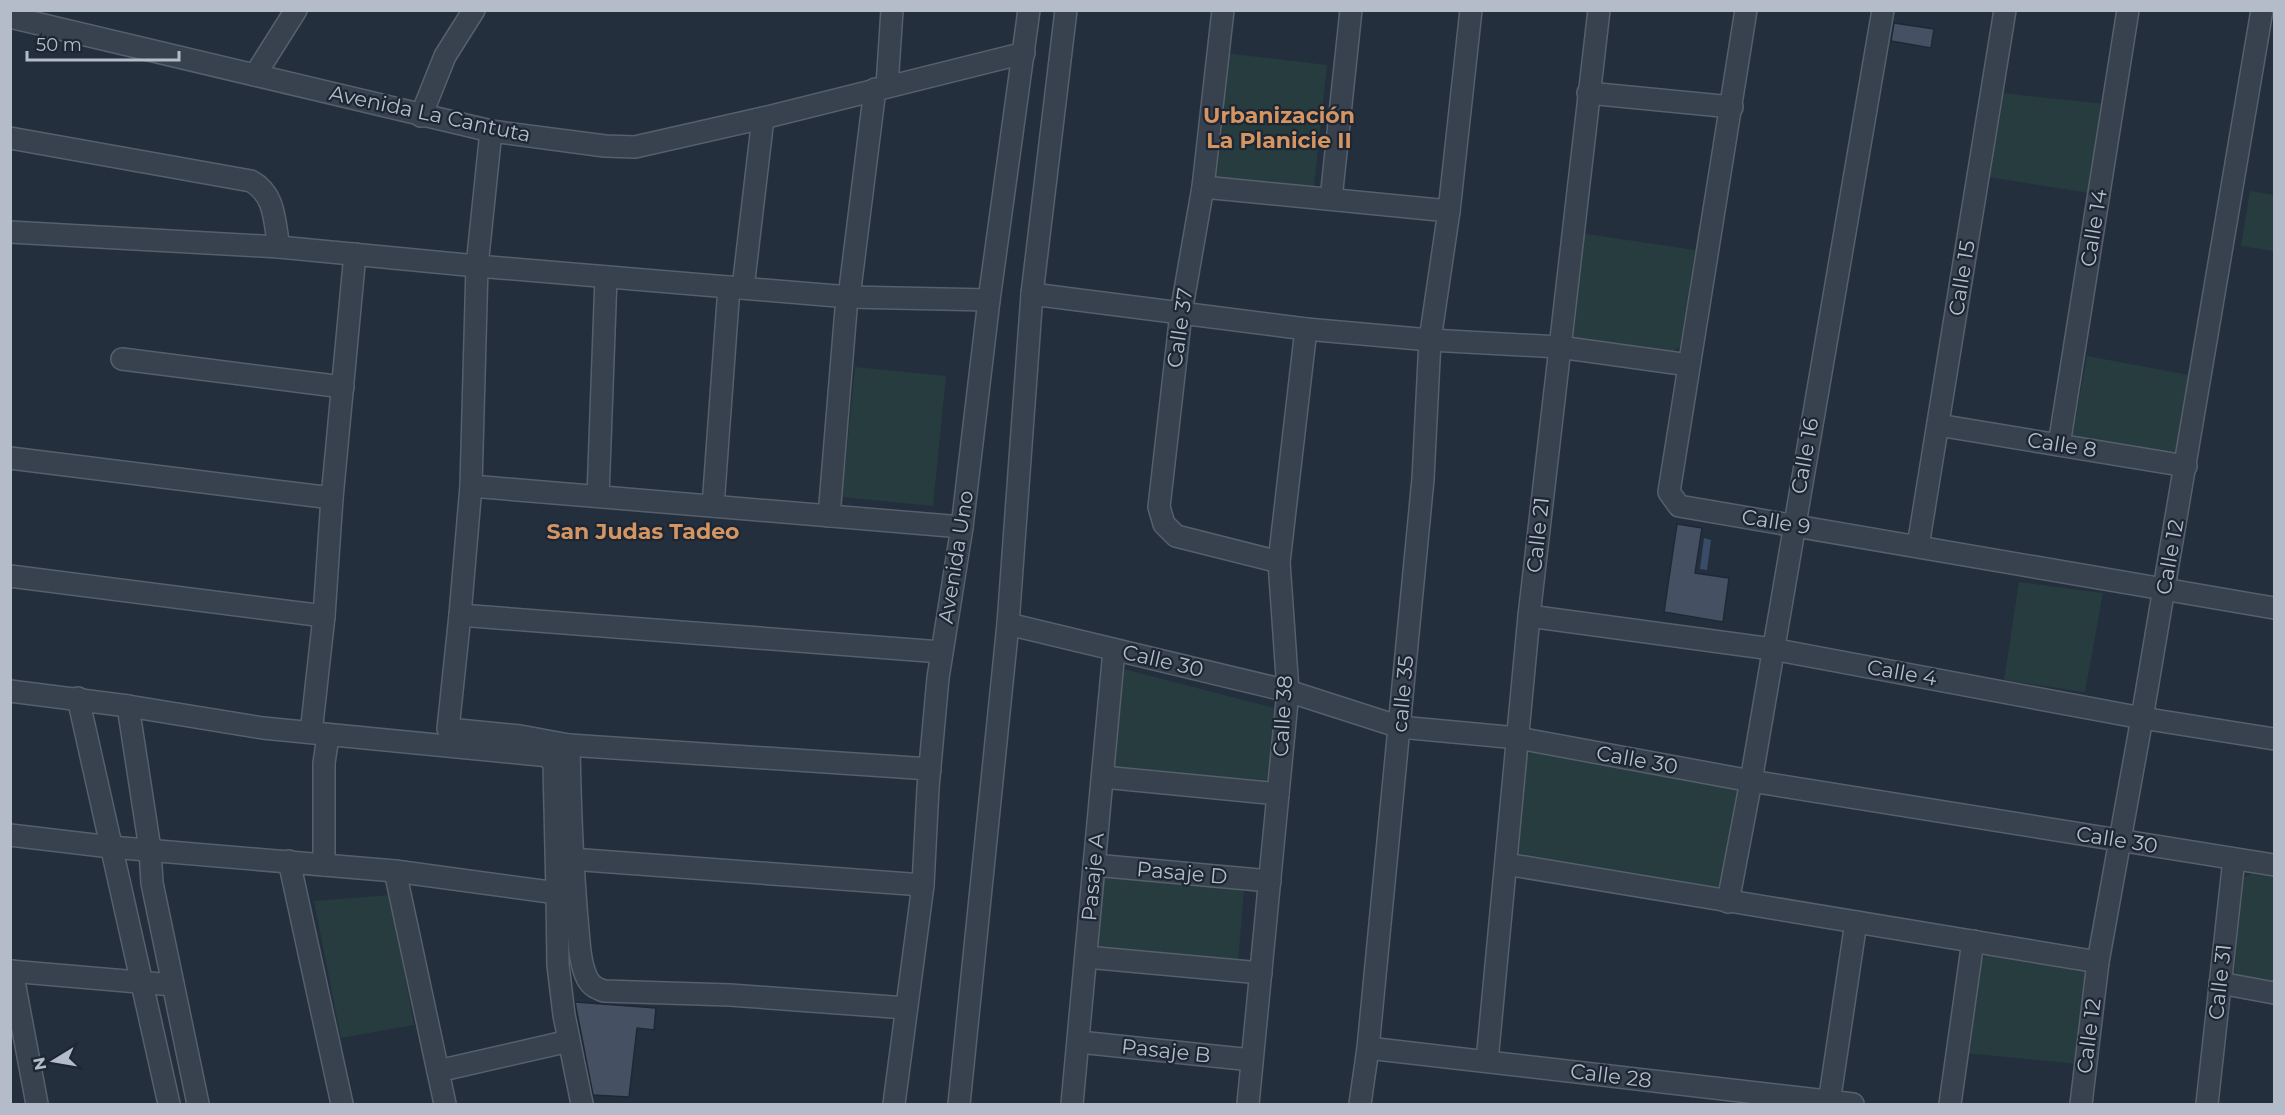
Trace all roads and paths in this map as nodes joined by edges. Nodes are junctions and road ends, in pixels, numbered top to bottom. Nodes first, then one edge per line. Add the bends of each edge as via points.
1 (296, 10) edge
2 (474, 10) edge
3 (892, 10) edge
4 (1029, 10) edge
5 (1066, 10) edge
6 (1223, 10) edge
7 (1351, 10) edge
8 (1471, 10) edge
9 (1599, 10) edge
10 (1746, 10) edge
11 (1883, 10) edge
12 (2005, 10) edge
13 (2128, 10) edge
14 (2262, 10) edge
15 (10, 17) edge
16 (1024, 53) junction
17 (255, 75) junction
18 (881, 88) junction
19 (1588, 93) junction
20 (1732, 107) junction
21 (421, 116) junction
22 (763, 118) junction
23 (491, 131) junction
24 (10, 138) edge
25 (1203, 187) junction
26 (1331, 199) junction
27 (1449, 212) junction
28 (10, 232) edge
29 (279, 246) junction
30 (355, 254) junction
31 (477, 266) junction
32 (606, 277) junction
33 (736, 287) junction
34 (1032, 294) junction
35 (989, 300) junction
36 (847, 303) junction
37 (1181, 313) junction
38 (1306, 329) junction
39 (1430, 340) junction
40 (1559, 348) junction
41 (122, 359) dead end
42 (1689, 365) junction
43 (343, 387) junction
44 (1938, 425) junction
45 (2059, 445) junction
46 (10, 458) edge
47 (2186, 466) junction
48 (471, 486) junction
49 (598, 496) junction
50 (332, 498) junction
51 (713, 506) junction
52 (829, 516) junction
53 (1793, 524) junction
54 (962, 527) junction
55 (1918, 546) junction
56 (1279, 562) junction
57 (10, 576) edge
58 (2164, 589) junction
59 (2274, 608) edge
60 (460, 615) junction
61 (324, 616) junction
62 (1529, 616) junction
63 (1008, 624) junction
64 (1772, 649) junction
65 (1114, 650) junction
66 (941, 652) junction
67 (10, 691) edge
68 (1288, 691) junction
69 (78, 698) junction
70 (128, 706) junction
71 (2142, 718) junction
72 (1400, 727) junction
73 (320, 730) junction
74 (1518, 738) junction
75 (2274, 739) edge
76 (569, 745) junction
77 (930, 769) junction
78 (1102, 777) junction
79 (1751, 781) junction
80 (1278, 794) junction
81 (10, 835) edge
82 (2120, 840) junction
83 (111, 847) junction
84 (150, 849) junction
85 (572, 859) junction
86 (2234, 859) junction
87 (289, 861) junction
88 (1506, 864) junction
89 (324, 865) junction
90 (2274, 865) edge
91 (1094, 866) junction
92 (395, 871) junction
93 (1269, 882) junction
94 (923, 885) junction
95 (557, 893) junction
96 (1728, 903) junction
97 (1856, 922) junction
98 (569, 941) junction
99 (1973, 941) junction
100 (1086, 957) junction
101 (2098, 962) junction
102 (11, 971) edge
103 (1261, 973) junction
104 (141, 983) junction
105 (2220, 983) junction
106 (173, 985) junction
107 (2274, 993) edge
108 (906, 1008) junction
109 (569, 1041) junction
110 (1079, 1042) junction
111 (1368, 1048) junction
112 (1252, 1060) junction
113 (1487, 1061) junction
114 (438, 1071) junction
115 (1829, 1103) junction
116 (37, 1104) edge
117 (169, 1104) edge
118 (198, 1104) edge
119 (342, 1104) edge
120 (445, 1104) edge
121 (582, 1104) edge
122 (894, 1104) edge
123 (958, 1104) edge
124 (1072, 1104) edge
125 (1248, 1104) edge
126 (1360, 1104) edge
127 (1853, 1104) edge
128 (1950, 1104) edge
129 (2081, 1104) edge
130 (2207, 1104) edge

1 - 17 street
2 - 21 street via 445,56
3 - 18 street
4 - 16 street, Avenida Uno
5 - 34 street
6 - 25 street, Calle 37
7 - 26 street
8 - 27 street, calle 35
9 - 19 street, Calle 21
10 - 20 street, Calle 9
11 - 53 street, Calle 16
12 - 44 street, Calle 15
13 - 45 street, Calle 14
14 - 47 street, Calle 12
15 - 17 street, Avenida La Cantuta
16 - 18 street, Avenida La Cantuta
16 - 35 street, Avenida Uno
17 - 21 street, Avenida La Cantuta
18 - 22 street, Avenida La Cantuta
18 - 36 street
19 - 20 street
19 - 40 street, Calle 21
20 - 42 street, Calle 9
21 - 23 street, Avenida La Cantuta
22 - 23 street, Avenida La Cantuta via 635,147
22 - 33 street
23 - 31 street
24 - 29 street via 251,181 270,199
25 - 26 street
25 - 37 street, Calle 37
26 - 27 street
27 - 39 street, calle 35
28 - 29 street
29 - 30 street
30 - 31 street
30 - 43 street
31 - 32 street
31 - 48 street
32 - 33 street
32 - 49 street
33 - 36 street
33 - 51 street
34 - 37 street
34 - 63 street
35 - 36 street
35 - 54 street, Avenida Uno
36 - 52 street
37 - 38 street
37 - 56 street, Calle 37 via 1160,507 1164,524 1176,536
38 - 39 street
38 - 56 street, Calle 38
39 - 40 street
39 - 72 street, calle 35
40 - 42 street
40 - 62 street, Calle 21
41 - 43 street
42 - 53 street, Calle 9 via 1669,492 1679,506
43 - 50 street
44 - 45 street, Calle 8
44 - 55 street, Calle 15
45 - 47 street, Calle 8
46 - 50 street
47 - 58 street, Calle 12
48 - 49 street
48 - 60 street
49 - 51 street
50 - 61 street
51 - 52 street
52 - 54 street
53 - 55 street, Calle 9
53 - 64 street, Calle 16
54 - 66 street, Avenida Uno
55 - 58 street, Calle 9
56 - 68 street, Calle 38
57 - 61 street
58 - 59 street, Calle 9
58 - 71 street, Calle 12
60 - 66 street
60 - 76 street via 448,729
61 - 73 street
62 - 64 street, Calle 4
62 - 74 street, Calle 21
63 - 65 street, Calle 30
63 - 123 street
64 - 71 street, Calle 4
64 - 79 street, Calle 16
65 - 68 street, Calle 30
65 - 78 street, Pasaje A
66 - 77 street, Avenida Uno
67 - 69 street
68 - 72 street, Calle 30
68 - 80 street, Calle 38
69 - 70 street
69 - 83 street
70 - 73 street via 263,728
70 - 84 street
71 - 75 street, Calle 4
71 - 82 street, Calle 12
72 - 74 street, Calle 30
72 - 111 street, calle 35
73 - 89 street via 324,763
73 - 95 street via 549,756 554,765
74 - 79 street, Calle 30
74 - 88 street, Calle 21
76 - 77 street
76 - 85 street
77 - 94 street, Avenida Uno
78 - 80 street
78 - 91 street, Pasaje A
79 - 82 street, Calle 30
79 - 96 street, Calle 16
80 - 93 street, Calle 38
81 - 83 street
82 - 86 street, Calle 30
82 - 101 street, Calle 12
83 - 84 street
83 - 104 street
84 - 87 street
84 - 106 street via 152,883
85 - 94 street
85 - 98 street
86 - 90 street, Calle 30
86 - 105 street, Calle 31
87 - 89 street
87 - 119 street
88 - 96 street
88 - 113 street, Calle 21
89 - 92 street
91 - 93 street, Pasaje D
91 - 100 street, Pasaje A
92 - 95 street
92 - 114 street
93 - 103 street, Calle 38
94 - 108 street, Avenida Uno
95 - 98 street
96 - 97 street
97 - 99 street
97 - 115 street
98 - 108 street via 587,980 604,990
98 - 109 street via 558,964
99 - 101 street
99 - 128 street
100 - 103 street
100 - 110 street, Pasaje A
101 - 129 street, Calle 12
102 - 104 street
102 - 116 street
103 - 112 street, Calle 38
104 - 106 street
104 - 117 street
105 - 107 street
105 - 130 street, Calle 31
106 - 118 street
108 - 122 street, Avenida Uno
109 - 114 street
109 - 121 street
110 - 112 street, Pasaje B
110 - 124 street, Pasaje A
111 - 113 street, Calle 28
111 - 126 street
112 - 125 street, Calle 38
113 - 115 street, Calle 28
114 - 120 street
115 - 127 street, Calle 28

